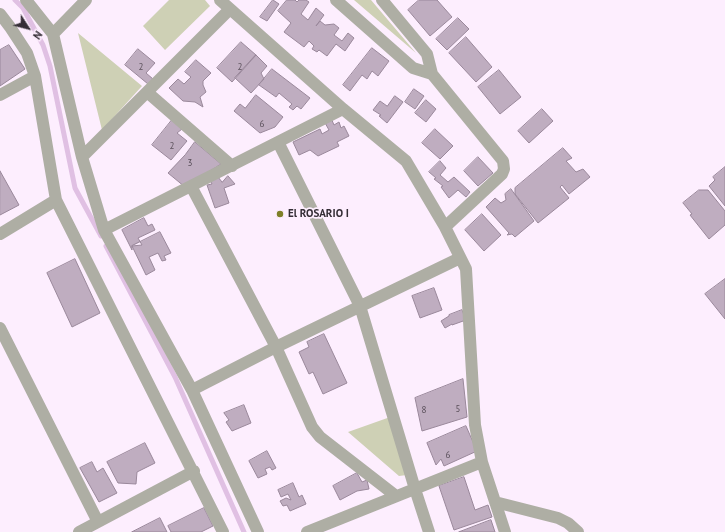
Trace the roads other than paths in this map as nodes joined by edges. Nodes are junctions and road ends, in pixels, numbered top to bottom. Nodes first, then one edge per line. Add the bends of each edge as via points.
1 (26, 0) edge
2 (86, 0) edge
3 (220, 0) edge
4 (336, 0) edge
5 (382, 0) edge
6 (230, 9) junction
7 (0, 14) edge
8 (53, 34) junction
9 (432, 74) junction
10 (35, 76) junction
11 (147, 92) junction
12 (0, 95) edge
13 (344, 109) junction
14 (278, 142) junction
15 (82, 157) junction
16 (232, 166) junction
17 (191, 186) junction
18 (56, 200) junction
19 (445, 227) junction
20 (104, 230) junction
21 (0, 234) edge
22 (460, 258) junction
23 (360, 306) junction
24 (0, 328) edge
25 (276, 347) junction
26 (192, 390) junction
27 (482, 462) junction
28 (194, 471) junction
29 (415, 489) junction
30 (396, 496) junction
31 (495, 502) junction
32 (98, 522) junction
33 (79, 532) edge
34 (223, 532) edge
35 (258, 532) edge
36 (307, 532) edge
37 (429, 532) edge
38 (505, 532) edge
39 (578, 532) edge

1 - 8 street
2 - 8 street
3 - 6 street
4 - 9 street via 413,68
5 - 9 street via 427,54
6 - 11 street
6 - 13 street
7 - 10 street via 27,53
8 - 15 street
9 - 19 street via 503,161 504,169 502,174
10 - 12 street
10 - 18 street
11 - 15 street
11 - 16 street
13 - 14 street
13 - 19 street via 406,161
14 - 16 street
14 - 23 street
15 - 20 street
16 - 17 street
17 - 20 street
17 - 25 street
18 - 21 street
18 - 28 street
19 - 22 street
20 - 26 street
22 - 23 street
22 - 27 street via 466,269 475,425
23 - 25 street
23 - 29 street
24 - 32 street
25 - 26 street
25 - 30 street via 312,427 320,437
26 - 35 street
27 - 29 street
27 - 31 street
28 - 32 street
28 - 34 street
29 - 30 street
29 - 37 street
30 - 36 street
31 - 38 street
31 - 39 street via 558,518
32 - 33 street

